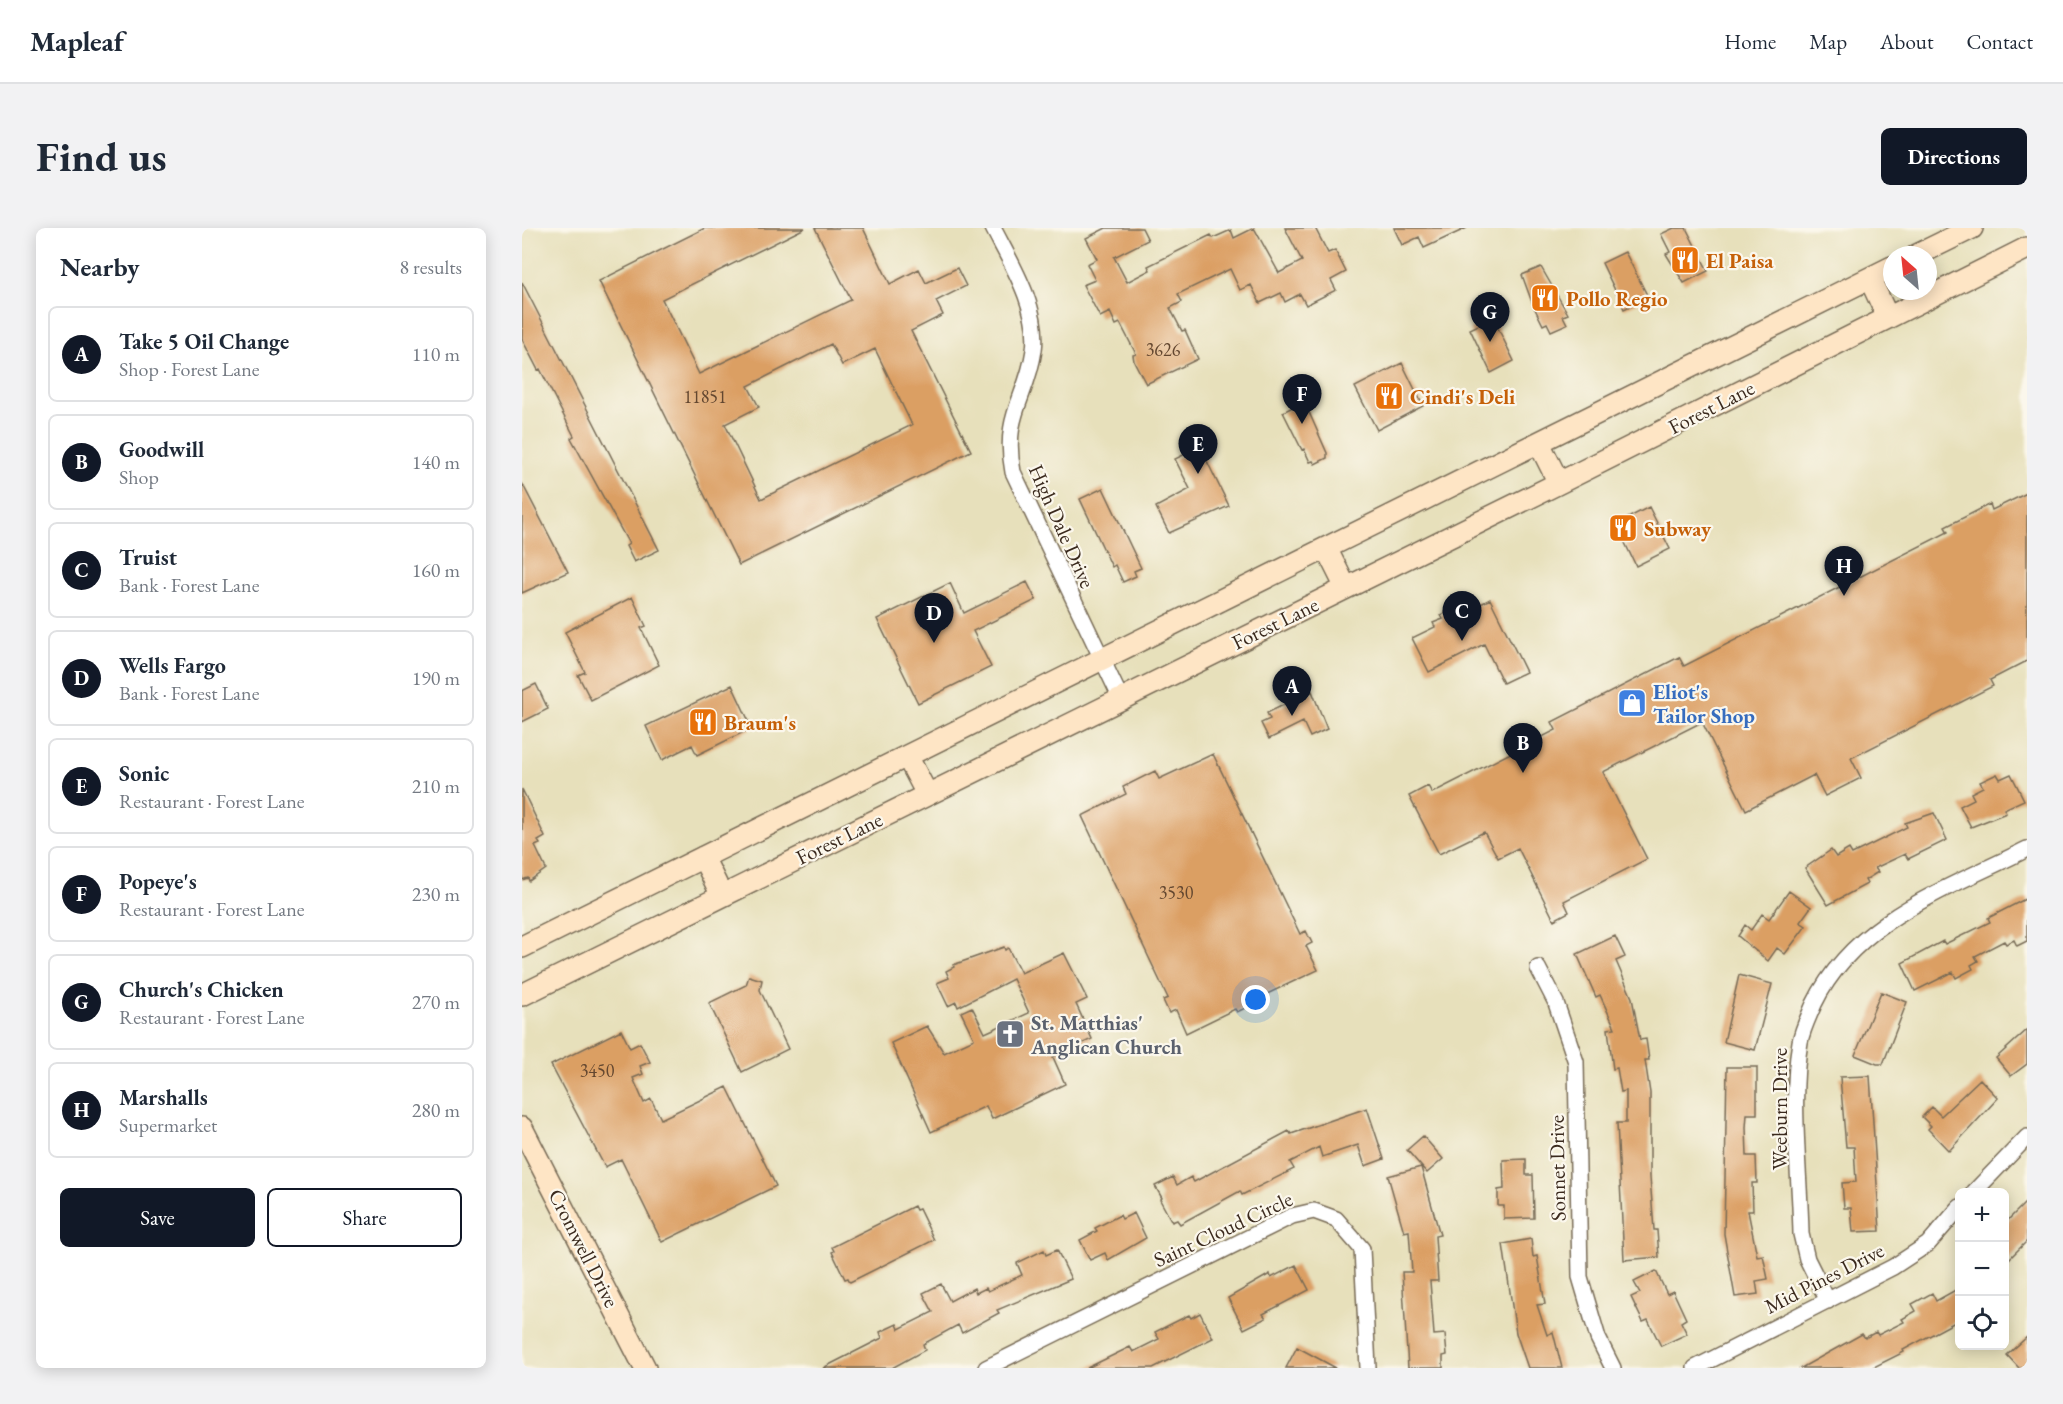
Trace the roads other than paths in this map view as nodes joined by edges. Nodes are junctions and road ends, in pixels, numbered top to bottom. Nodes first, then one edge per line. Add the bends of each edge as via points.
1 (993, 228) edge
2 (1972, 228) edge
3 (1935, 246) edge
4 (2027, 248) edge
5 (1883, 272) edge
6 (1870, 279) junction
7 (1888, 318) junction
8 (1539, 442) junction
9 (1559, 483) junction
10 (1326, 548) junction
11 (1346, 588) junction
12 (1101, 660) junction
13 (1121, 699) junction
14 (908, 756) junction
15 (927, 794) junction
16 (2027, 849) edge
17 (703, 857) junction
18 (722, 896) junction
19 (522, 947) edge
20 (1538, 968) dead end
21 (522, 995) edge
22 (522, 1128) edge
23 (2027, 1137) edge
24 (1978, 1188) edge
25 (1955, 1212) edge
26 (1828, 1301) junction
27 (645, 1368) edge
28 (986, 1368) edge
29 (1368, 1368) edge
30 (1613, 1368) edge
31 (1695, 1368) edge

1 - 12 street, High Dale Drive via 1026,298 1033,324 1034,350 1012,414 1009,449 1013,472
2 - 3 main road
4 - 7 main road, Forest Lane
5 - 6 main road, Forest Lane
6 - 7 main road
6 - 8 main road, Forest Lane
7 - 9 main road, Forest Lane
8 - 9 main road
8 - 10 main road, Forest Lane
9 - 11 main road, Forest Lane
10 - 11 main road
10 - 12 main road, Forest Lane
11 - 13 main road, Forest Lane
12 - 13 street, High Dale Drive
12 - 14 main road, Forest Lane
13 - 15 main road, Forest Lane
14 - 15 main road
14 - 17 main road, Forest Lane
15 - 18 main road, Forest Lane
16 - 26 street, Weeburn Drive via 1891,917 1840,961 1811,1011 1800,1041 1797,1076 1801,1234 1807,1259
17 - 18 main road
17 - 19 main road, Forest Lane
18 - 21 main road, Forest Lane
20 - 30 street, Sonnet Drive via 1556,1003 1576,1062 1580,1277 1598,1338
22 - 27 main road, Cromwell Drive
23 - 24 street
25 - 26 street, Mid Pines Drive via 1928,1244
26 - 31 street, Mid Pines Drive
28 - 29 street, Saint Cloud Circle via 1292,1216 1314,1211 1336,1219 1362,1249

